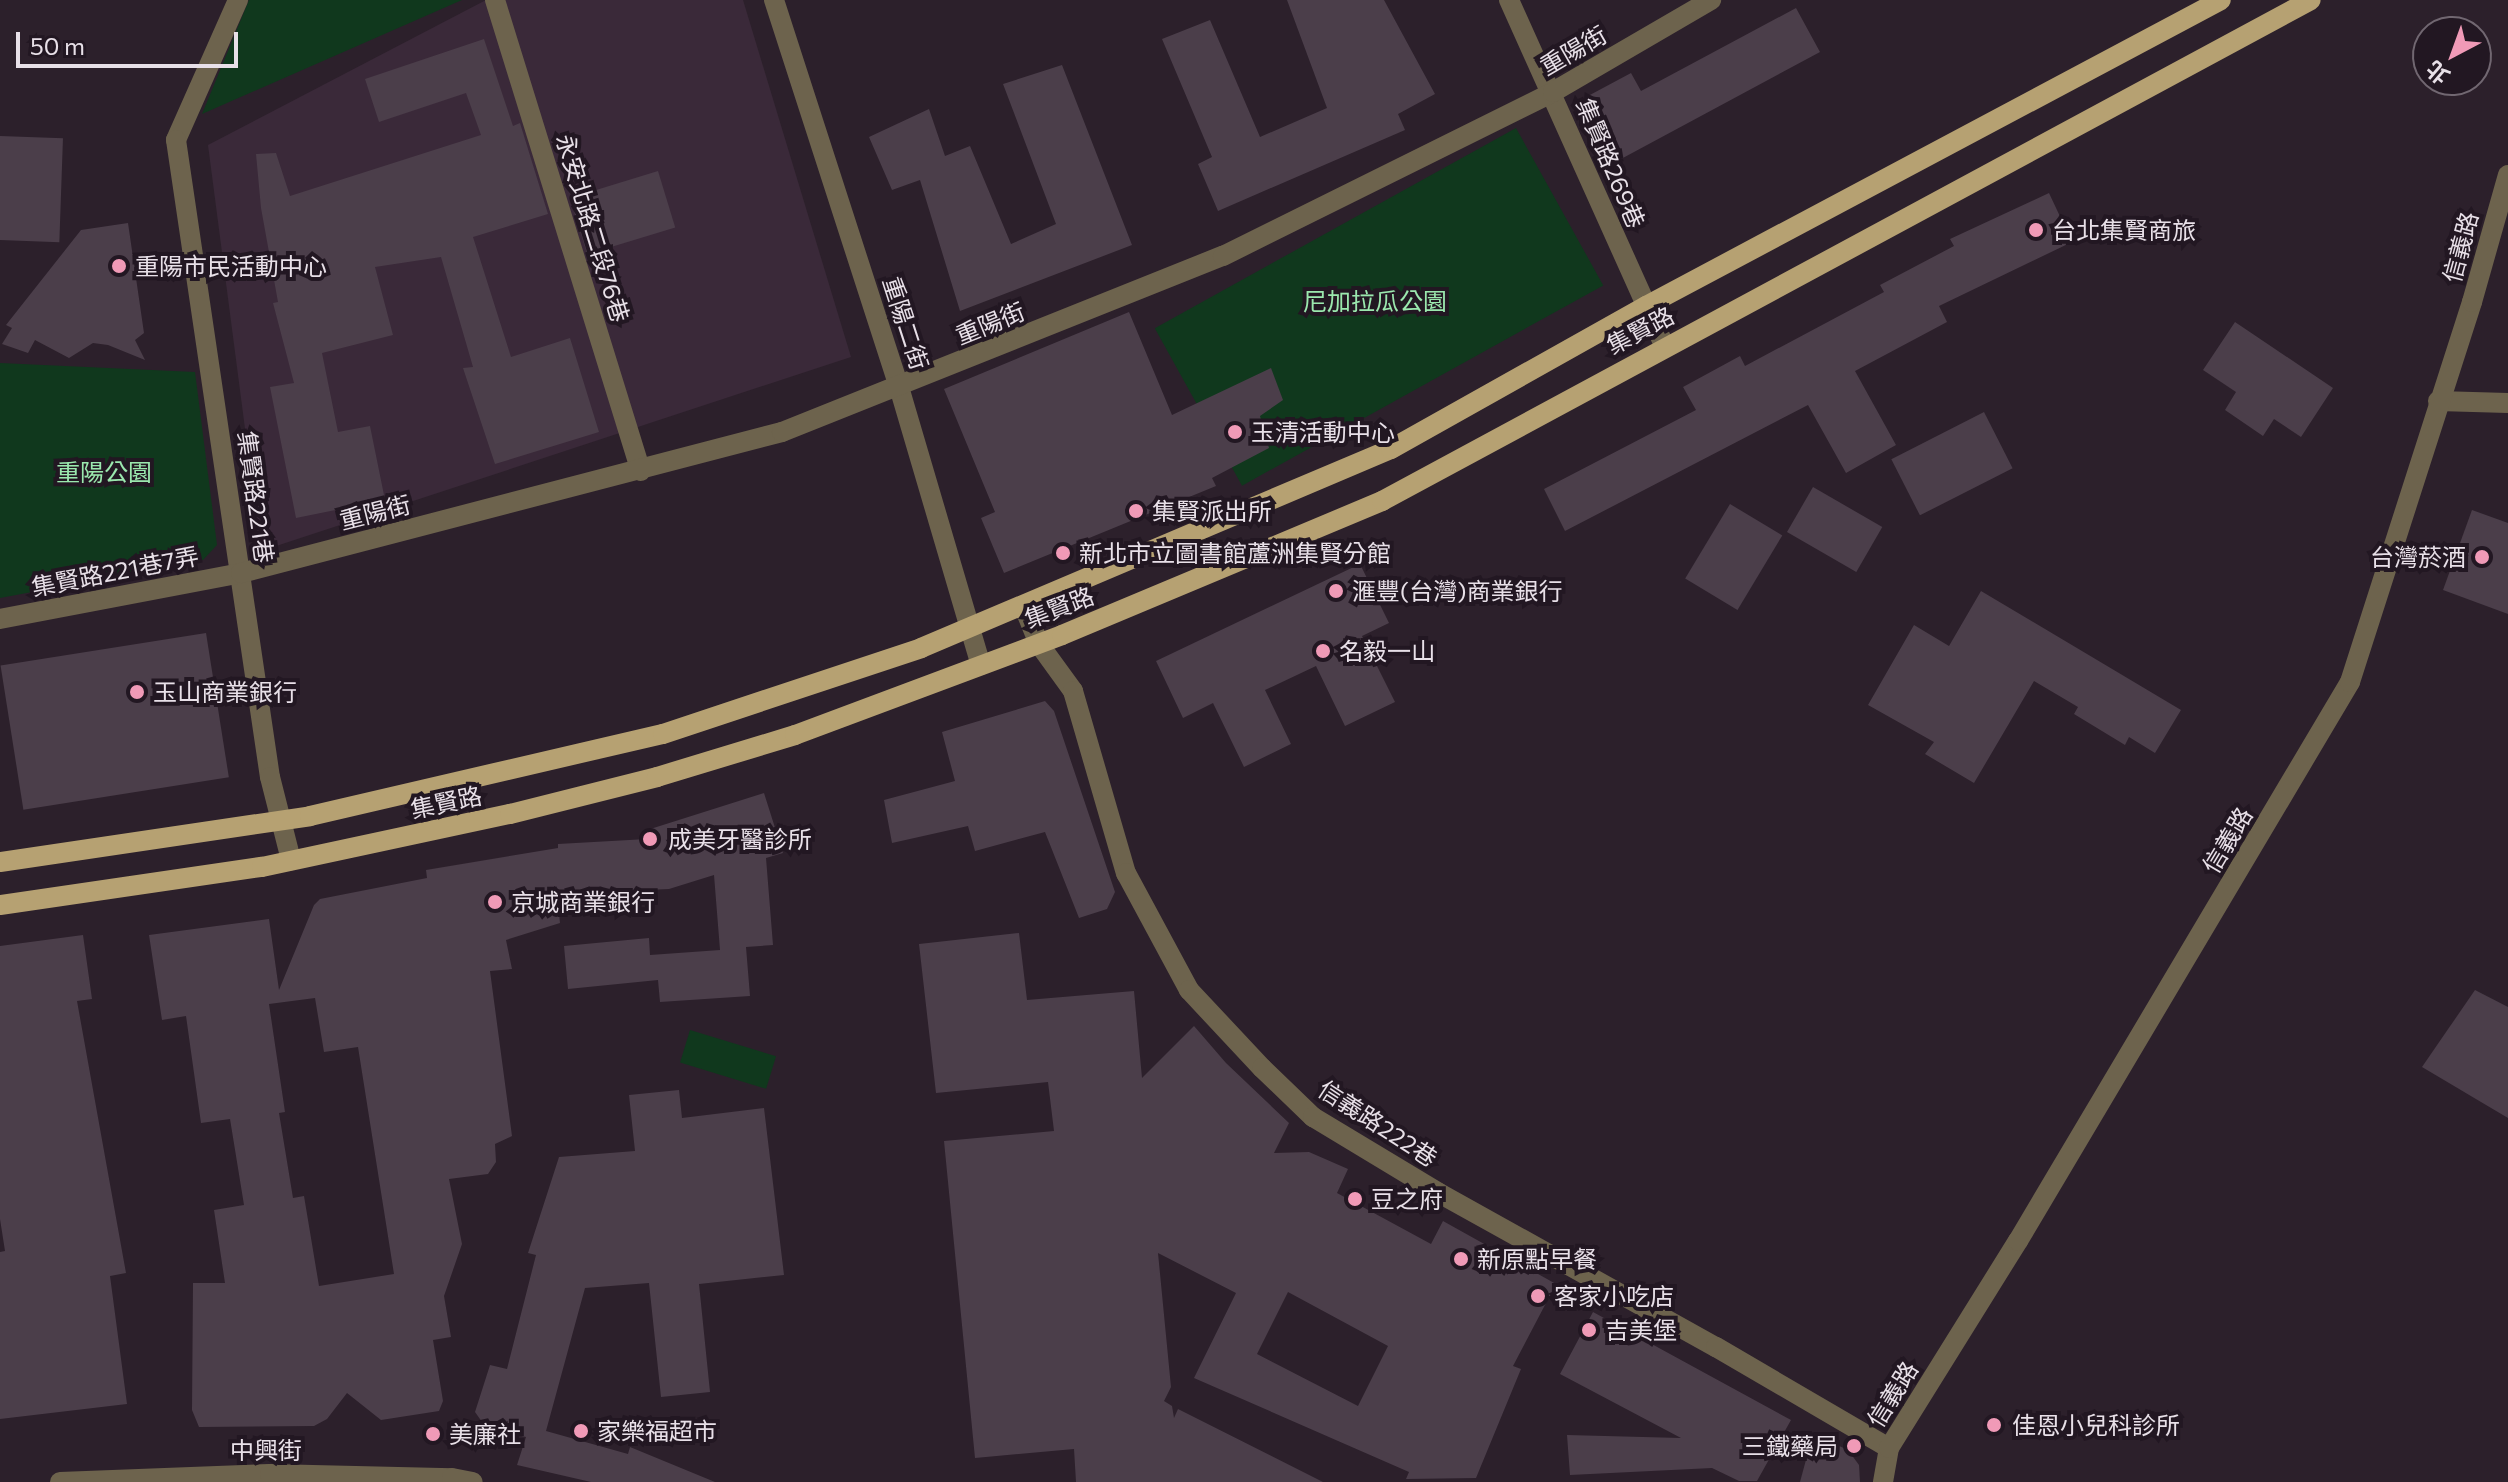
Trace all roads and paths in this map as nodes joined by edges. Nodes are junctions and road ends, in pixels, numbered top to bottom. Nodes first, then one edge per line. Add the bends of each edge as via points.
1 (238, 0) edge
2 (495, 0) edge
3 (774, 0) edge
4 (1509, 0) edge
5 (1711, 0) edge
6 (2221, 0) edge
7 (2311, 0) edge
8 (1553, 92) junction
9 (2508, 175) edge
10 (1646, 306) junction
11 (1665, 347) junction
12 (899, 387) junction
13 (2438, 401) junction
14 (2508, 403) edge
15 (641, 471) junction
16 (241, 573) junction
17 (1024, 607) junction
18 (0, 619) edge
19 (967, 626) junction
20 (1039, 644) junction
21 (981, 665) junction
22 (280, 822) junction
23 (291, 860) junction
24 (0, 862) edge
25 (0, 905) edge
26 (1889, 1448) junction
27 (60, 1482) edge
28 (473, 1482) edge
29 (1883, 1482) edge

1 - 16 street, 集賢路221巷 via 176,140
2 - 15 street, 永安北路二段76巷
3 - 12 street, 重陽二街
4 - 8 street, 集賢路269巷
5 - 8 street, 重陽街
6 - 10 main road, 集賢路
7 - 11 main road, 集賢路
8 - 10 street, 集賢路269巷
8 - 12 street, 重陽街 via 1223,256
9 - 13 street, 信義路
10 - 11 street, 集賢路269巷
10 - 17 main road, 集賢路 via 1391,449
11 - 20 main road, 集賢路 via 1382,501
12 - 15 street, 重陽街 via 782,432
12 - 19 street, 重陽二街
13 - 14 street
13 - 26 street, 信義路 via 2350,682
15 - 16 street, 重陽街
16 - 18 street, 集賢路221巷7弄
16 - 22 street, 集賢路221巷
17 - 19 main road, 集賢路
17 - 20 street, 信義路222巷
19 - 21 street, 重陽二街
19 - 22 main road, 集賢路 via 921,648 663,734
20 - 21 main road, 集賢路
20 - 26 street, 信義路222巷 via 1073,691 1126,873 1189,990 1313,1117
21 - 23 main road, 集賢路 via 795,735 657,777
22 - 23 street, 集賢路221巷
22 - 24 main road, 集賢路
23 - 25 main road, 集賢路
26 - 29 street, 信義路
27 - 28 street, 中興街 via 270,1474

